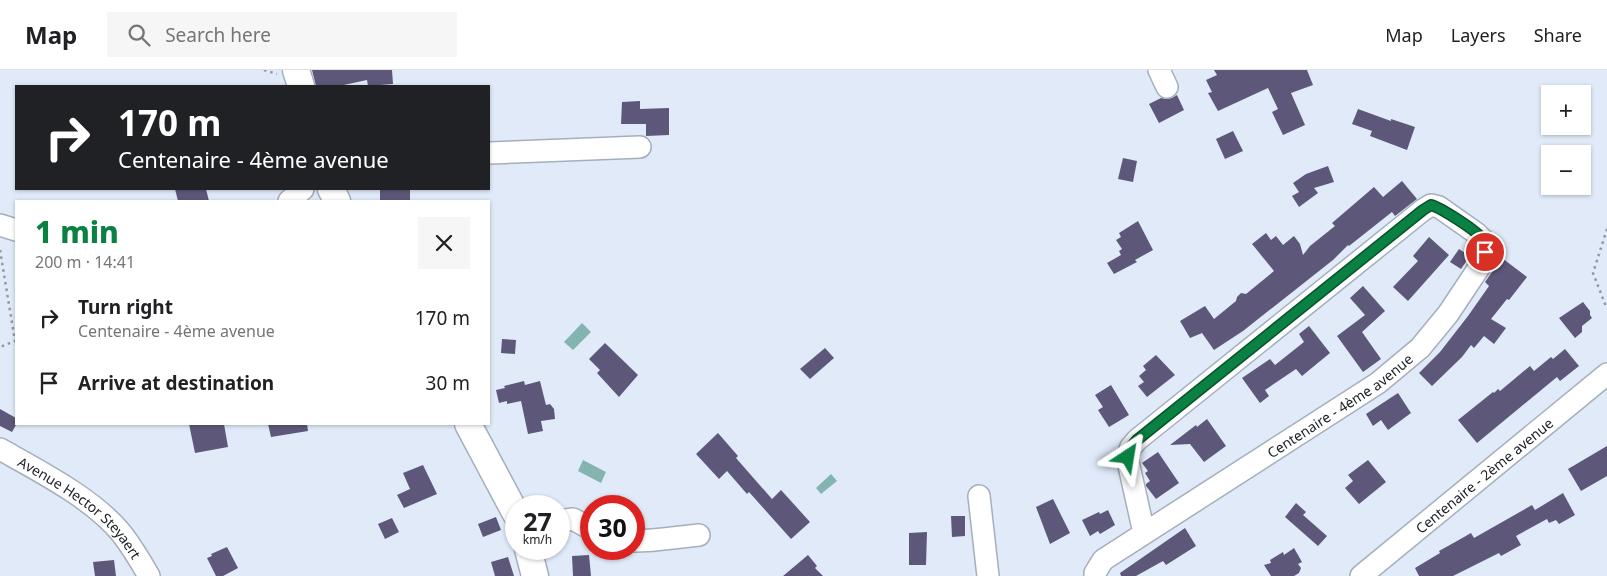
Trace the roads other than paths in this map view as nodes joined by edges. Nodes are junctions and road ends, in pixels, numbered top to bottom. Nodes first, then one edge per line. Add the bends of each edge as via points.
1 (296, 70) edge
2 (301, 85) edge
3 (640, 147) dead end
4 (490, 153) edge
5 (302, 190) edge
6 (290, 200) edge
7 (0, 225) edge
8 (15, 230) edge
9 (1607, 374) edge
10 (469, 425) edge
11 (481, 425) edge
12 (0, 449) edge
13 (506, 495) edge
14 (512, 495) edge
15 (979, 496) dead end
16 (1144, 533) junction
17 (699, 535) dead end
18 (645, 541) edge
19 (531, 560) edge
20 (149, 576) edge
21 (535, 576) edge
22 (988, 576) edge
23 (1095, 576) edge
24 (1361, 576) edge

1 - 2 main road
3 - 4 street
5 - 6 street
7 - 8 street
9 - 24 street, Centenaire - 2ème avenue
10 - 13 main road
11 - 14 main road
12 - 20 street, Avenue Hector Steyaert via 59,484 104,516 122,534
15 - 22 street
16 - 16 street, Centenaire - 4ème avenue via 1128,457 1137,440 1431,205 1439,207 1484,241 1485,252 1480,266 1448,314 1420,348 1378,383
16 - 23 street, Centenaire - 4ème avenue via 1103,560
17 - 18 street
19 - 21 main road

